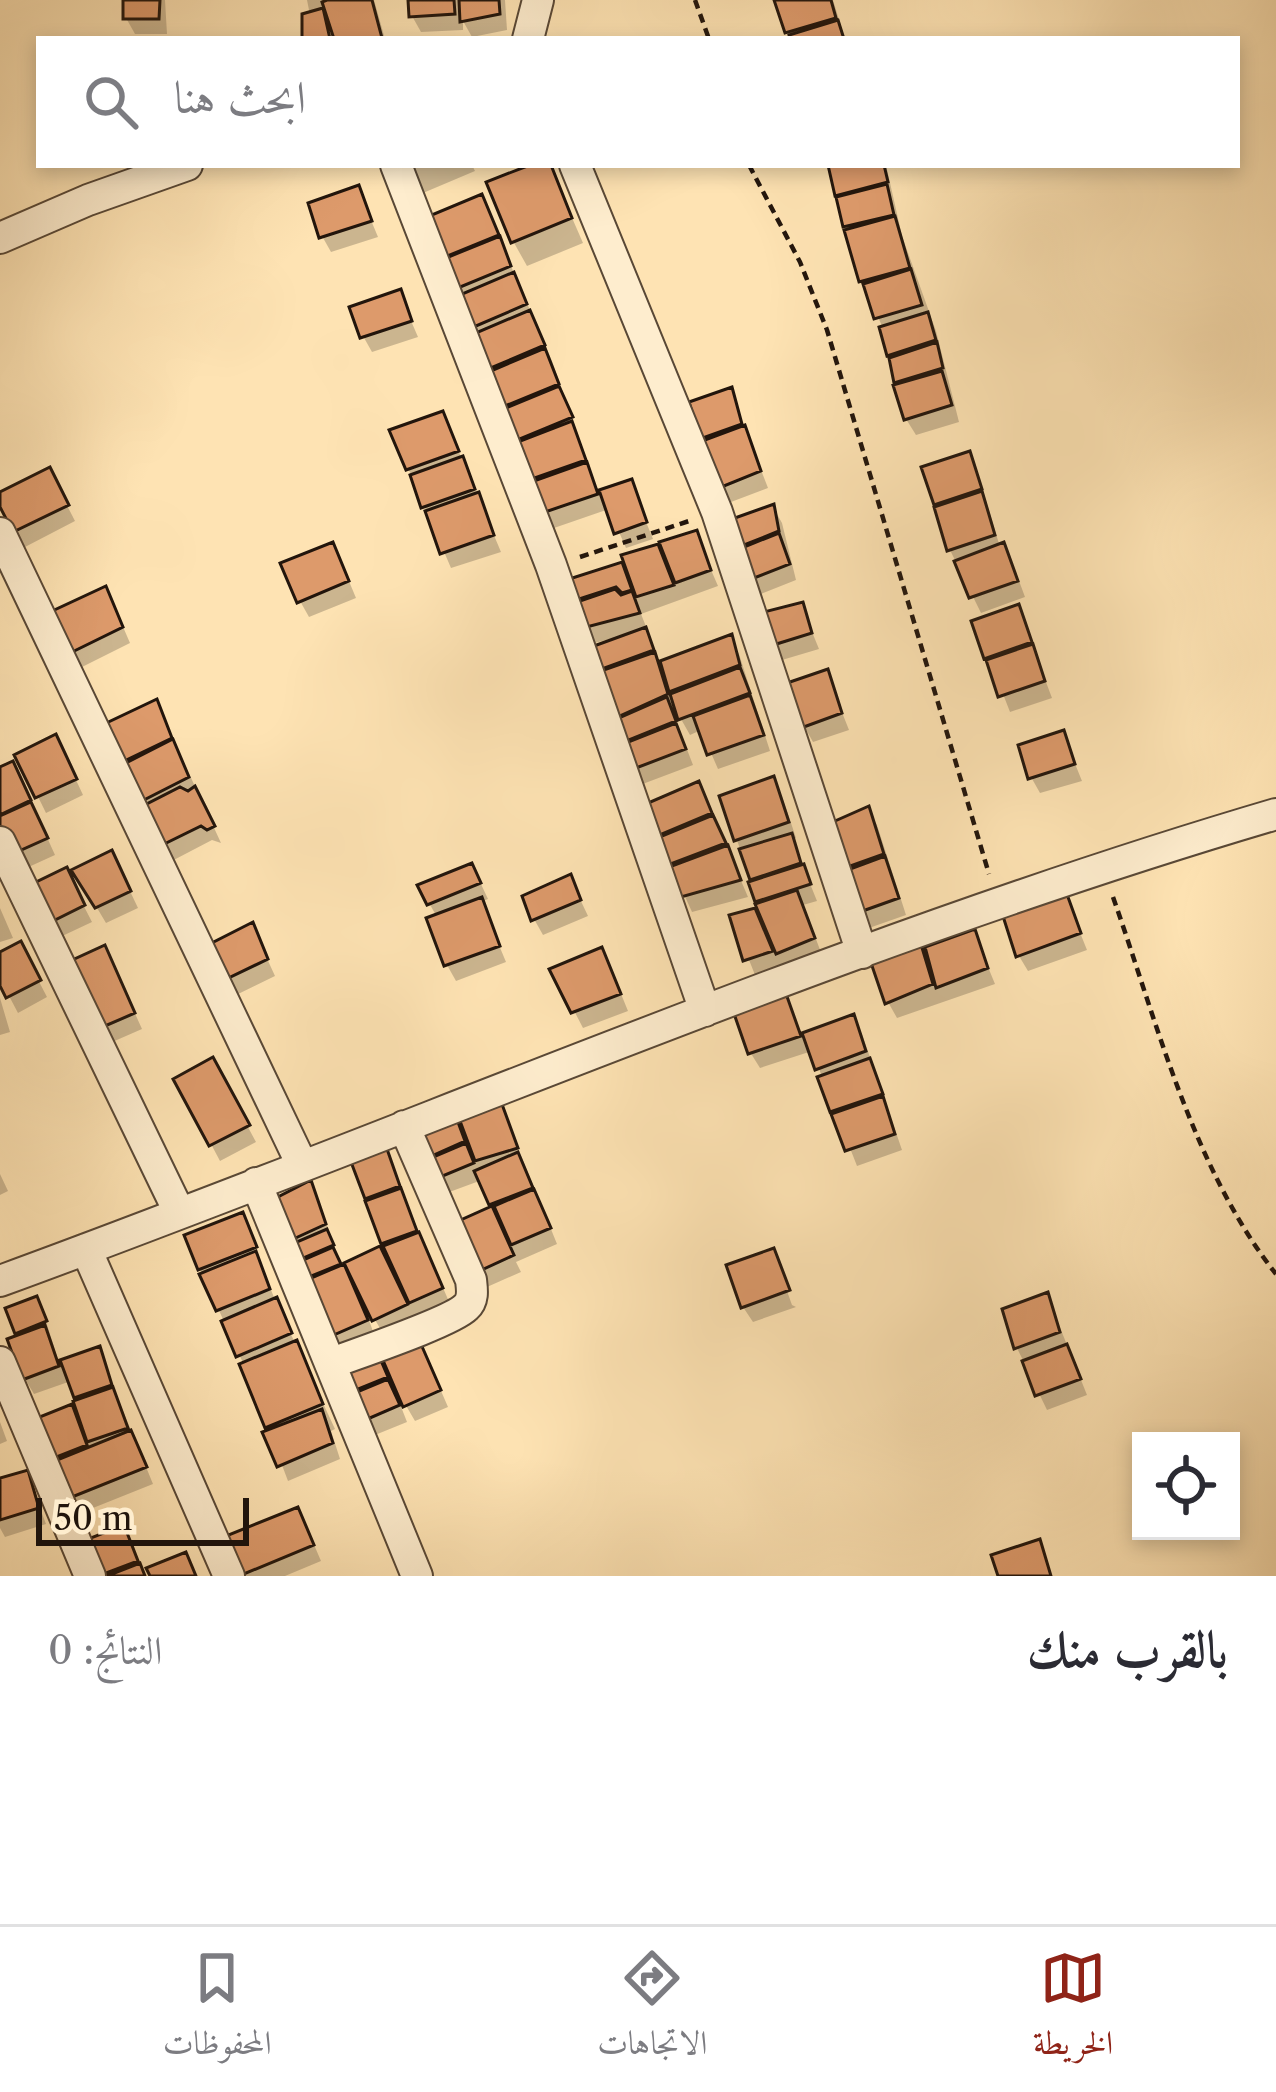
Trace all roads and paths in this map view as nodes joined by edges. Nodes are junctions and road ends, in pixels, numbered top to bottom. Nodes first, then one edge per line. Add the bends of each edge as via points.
1 (538, 0) edge
2 (695, 0) edge
3 (529, 36) edge
4 (709, 36) edge
5 (179, 168) edge
6 (397, 168) edge
7 (575, 168) edge
8 (751, 168) edge
9 (0, 238) edge
10 (717, 512) junction
11 (0, 533) edge
12 (551, 566) junction
13 (1276, 814) edge
14 (0, 842) edge
15 (1103, 869) junction
16 (999, 905) junction
17 (862, 953) junction
18 (705, 1011) junction
19 (404, 1126) junction
20 (302, 1165) junction
21 (256, 1183) junction
22 (179, 1212) junction
23 (86, 1249) junction
24 (1276, 1274) edge
25 (0, 1281) edge
26 (0, 1362) edge
27 (332, 1364) junction
28 (90, 1576) edge
29 (230, 1576) edge
30 (417, 1576) edge

1 - 3 street
2 - 4 path
5 - 9 street
6 - 12 street
7 - 10 street
8 - 16 path via 827,331
10 - 12 path
10 - 17 street
11 - 20 street
12 - 18 street
13 - 15 street
14 - 22 street
15 - 16 street
15 - 24 path via 1220,1187
16 - 17 street
17 - 18 street
18 - 19 street
19 - 20 street
19 - 27 street via 473,1296 446,1317
20 - 21 street
21 - 22 street
21 - 27 street
22 - 23 street
23 - 25 street
23 - 29 street
26 - 28 street
27 - 30 street

